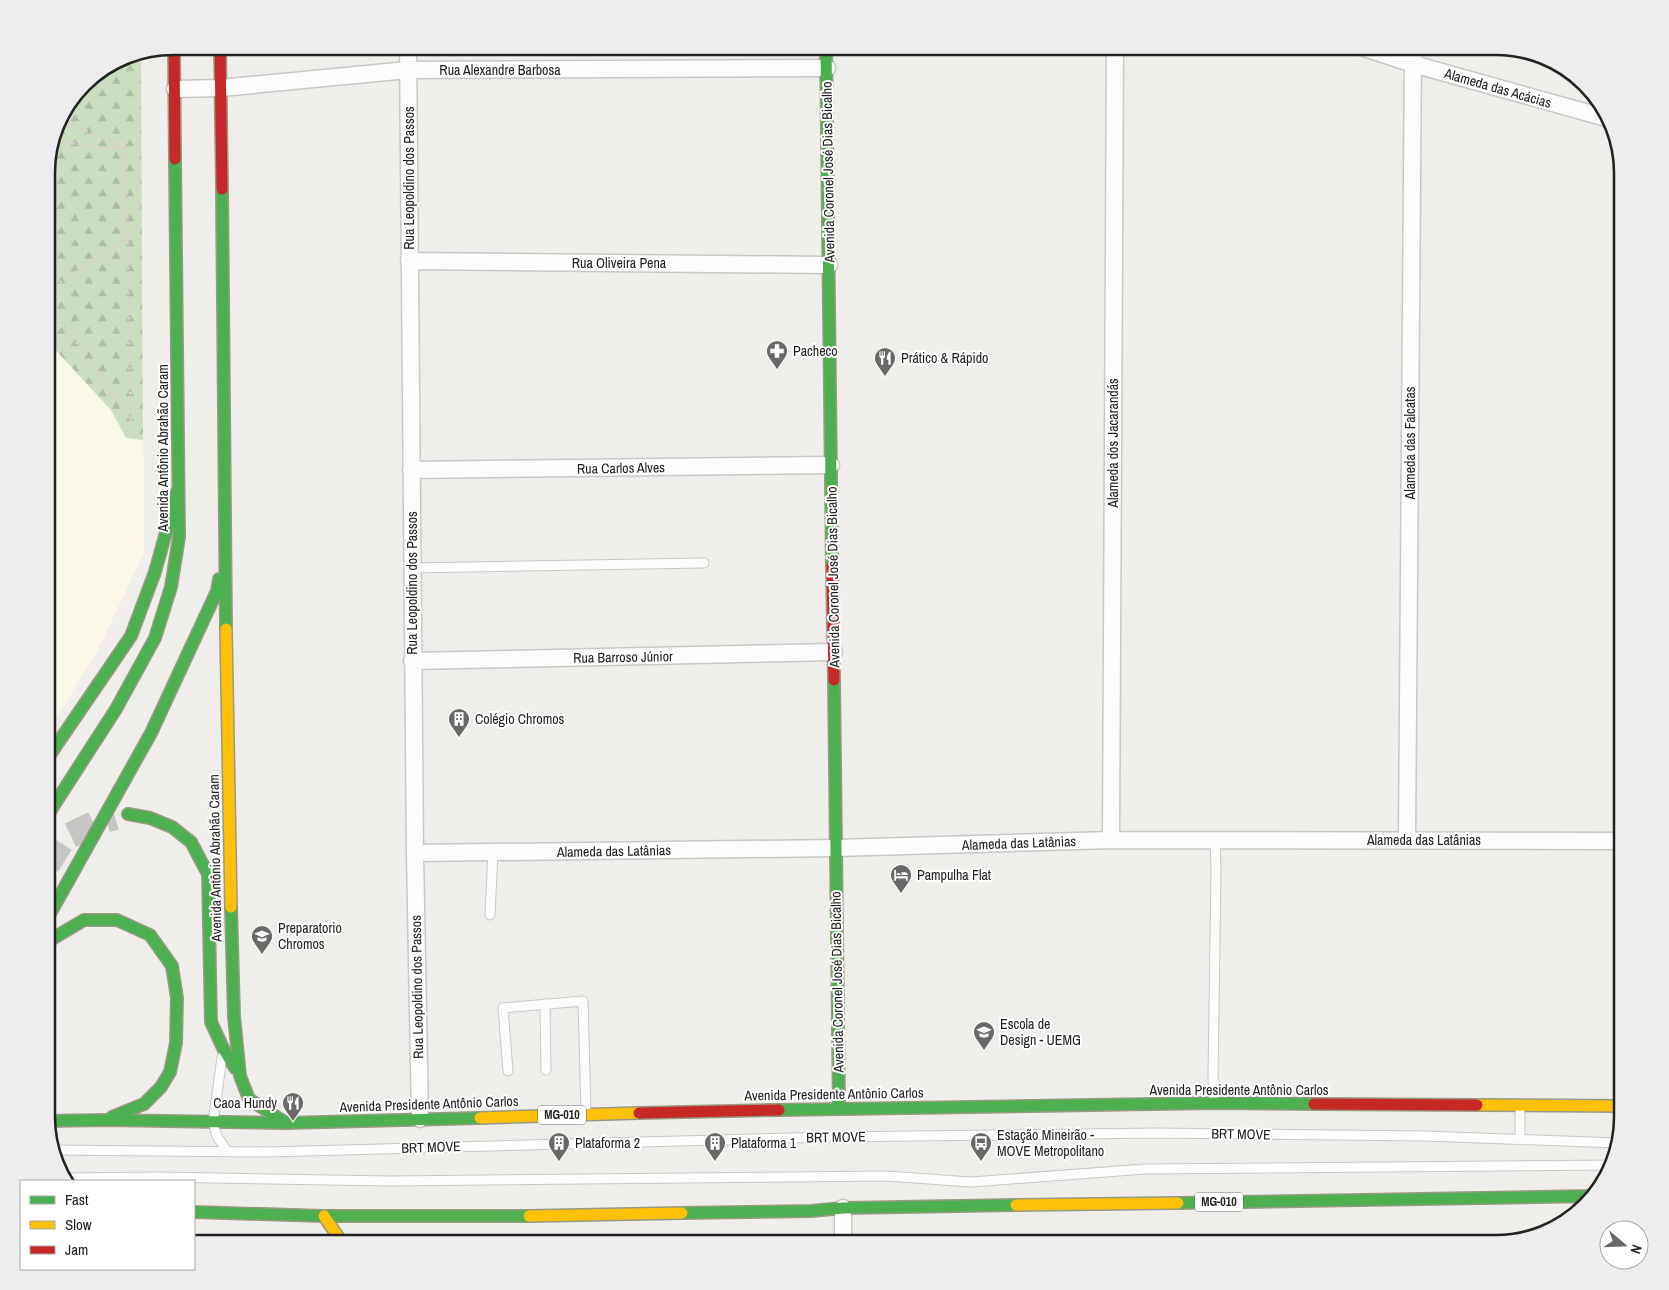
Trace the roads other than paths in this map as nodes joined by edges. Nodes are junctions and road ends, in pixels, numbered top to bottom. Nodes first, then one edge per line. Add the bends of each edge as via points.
1 (174, 55) edge
2 (220, 55) edge
3 (408, 55) edge
4 (826, 55) edge
5 (1115, 55) edge
6 (1386, 55) edge
7 (1413, 55) edge
8 (1413, 64) junction
9 (827, 68) junction
10 (408, 70) junction
11 (221, 88) junction
12 (174, 89) junction
13 (1599, 116) edge
14 (409, 262) junction
15 (829, 264) junction
16 (831, 465) junction
17 (411, 470) junction
18 (178, 489) junction
19 (226, 540) junction
20 (704, 563) dead end
21 (412, 568) junction
22 (834, 652) junction
23 (412, 661) junction
24 (55, 746) edge
25 (55, 802) edge
26 (128, 814) tunnel mouth
27 (1215, 839) junction
28 (1407, 839) junction
29 (1112, 840) junction
30 (1614, 841) edge
31 (836, 848) junction
32 (493, 852) junction
33 (415, 853) junction
34 (55, 903) edge
35 (490, 915) dead end
36 (55, 937) edge
37 (545, 1004) junction
38 (234, 1016) junction
39 (223, 1048) junction
40 (546, 1070) dead end
41 (508, 1071) dead end
42 (240, 1076) junction
43 (1215, 1103) junction
44 (1520, 1105) junction
45 (1614, 1106) edge
46 (839, 1108) junction
47 (586, 1115) junction
48 (420, 1119) junction
49 (106, 1120) junction
50 (55, 1121) edge
51 (214, 1122) junction
52 (286, 1122) junction
53 (1520, 1140) junction
54 (1611, 1143) edge
55 (60, 1150) edge
56 (227, 1150) junction
57 (1604, 1165) edge
58 (72, 1178) edge
59 (1583, 1196) edge
60 (843, 1208) junction
61 (195, 1212) edge
62 (324, 1216) junction
63 (337, 1235) edge
64 (843, 1235) edge

1 - 12 main road, Avenida Antônio Abrahão Caram
2 - 11 main road, Avenida Antônio Abrahão Caram
3 - 10 street, Rua Leopoldino dos Passos
4 - 9 main road, Avenida Coronel José Dias Bicalho
5 - 29 street, Alameda dos Jacarandás
6 - 8 street, Alameda das Acácias
7 - 8 street, Alameda das Falcatas
8 - 13 street, Alameda das Acácias
8 - 28 street, Alameda das Falcatas
9 - 10 street, Rua Alexandre Barbosa
9 - 15 main road, Avenida Coronel José Dias Bicalho
10 - 11 street, Rua Alexandre Barbosa
10 - 14 street, Rua Leopoldino dos Passos
11 - 12 street, Rua Alexandre Barbosa
11 - 19 main road, Avenida Antônio Abrahão Caram
12 - 18 main road, Avenida Antônio Abrahão Caram
14 - 15 street, Rua Oliveira Pena
14 - 17 street, Rua Leopoldino dos Passos
15 - 16 main road, Avenida Coronel José Dias Bicalho
16 - 17 street, Rua Carlos Alves
16 - 22 main road, Avenida Coronel José Dias Bicalho
17 - 21 street, Rua Leopoldino dos Passos
18 - 24 main road via 155,572 131,636
18 - 25 main road, Avenida Antônio Abrahão Caram via 179,537 171,586 155,638 116,709
19 - 34 main road, Avenida Antônio Abrahão Caram via 217,591 151,733
19 - 38 main road, Avenida Antônio Abrahão Caram
20 - 21 lane
21 - 23 street, Rua Leopoldino dos Passos
22 - 23 street, Rua Barroso Júnior
22 - 31 main road, Avenida Coronel José Dias Bicalho
23 - 33 street, Rua Leopoldino dos Passos
26 - 39 main road via 172,827 191,842 208,874 211,1022
27 - 28 street, Alameda das Latânias
27 - 29 street, Alameda das Latânias
27 - 43 lane
28 - 30 street, Alameda das Latânias
29 - 31 street, Alameda das Latânias
31 - 32 street, Alameda das Latânias
31 - 46 main road, Avenida Coronel José Dias Bicalho
32 - 33 street, Alameda das Latânias
32 - 35 lane
33 - 48 street, Rua Leopoldino dos Passos
36 - 49 main road via 84,920 117,920 150,935 172,966 177,998 176,1043 170,1072 144,1104
37 - 40 lane
37 - 41 lane via 503,1008
37 - 47 lane via 583,1001
38 - 39 lane
38 - 42 main road, Avenida Antônio Abrahão Caram
39 - 42 main road
39 - 51 lane
42 - 52 main road, Avenida Antônio Abrahão Caram via 249,1099
43 - 44 main road, Avenida Presidente Antônio Carlos / MG-010
43 - 46 main road, Avenida Presidente Antônio Carlos / MG-010
44 - 45 main road, Avenida Presidente Antônio Carlos / MG-010
44 - 53 lane
46 - 47 main road, Avenida Presidente Antônio Carlos / MG-010
47 - 48 main road, Avenida Presidente Antônio Carlos / MG-010
48 - 52 main road, Avenida Presidente Antônio Carlos / MG-010
49 - 50 main road, Avenida Presidente Antônio Carlos / MG-010
49 - 51 main road, Avenida Presidente Antônio Carlos / MG-010
51 - 52 main road, Avenida Presidente Antônio Carlos / MG-010
51 - 56 lane via 217,1136
53 - 54 lane, BRT MOVE
53 - 56 lane, BRT MOVE via 1156,1133 829,1137 268,1152
55 - 56 lane, BRT MOVE
57 - 58 lane via 1145,1169 971,1182 886,1176 390,1181
59 - 60 main road, MG-010
60 - 62 main road, MG-010 via 485,1217
60 - 64 street
61 - 62 main road, MG-010
62 - 63 main road

